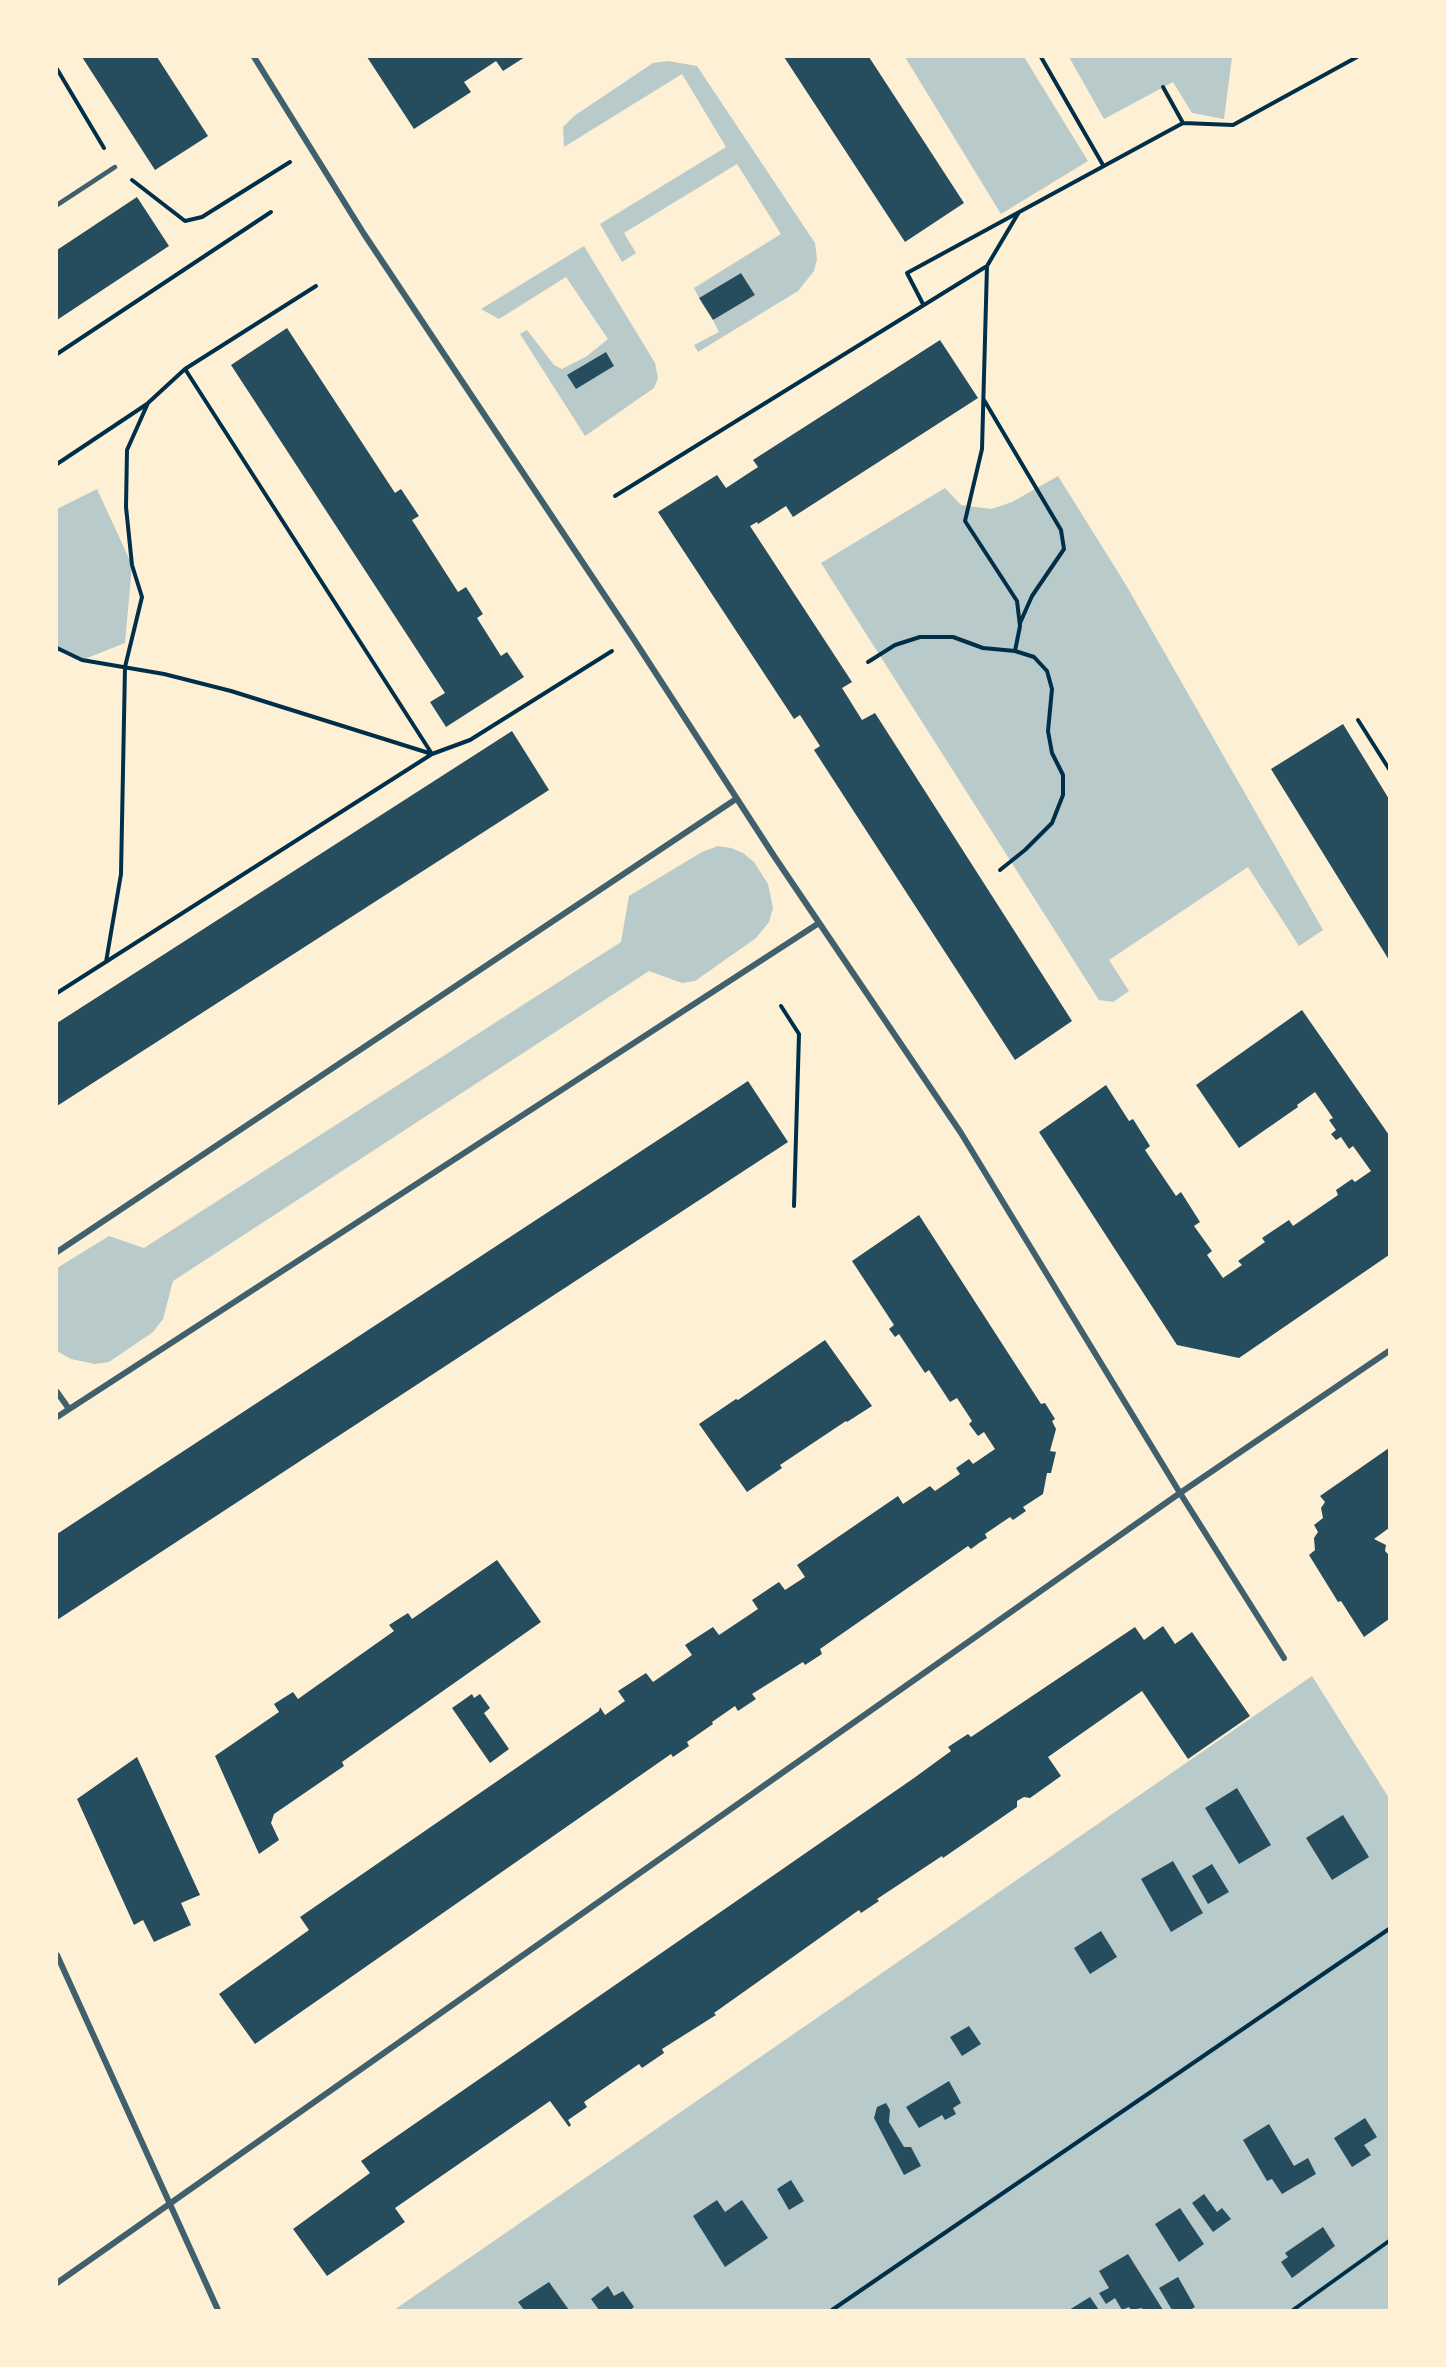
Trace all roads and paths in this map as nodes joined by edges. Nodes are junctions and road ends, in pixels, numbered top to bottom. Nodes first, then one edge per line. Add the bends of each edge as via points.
1 (254, 57) edge
2 (1041, 57) edge
3 (1357, 57) edge
4 (57, 69) edge
5 (1162, 87) dead end
6 (1183, 123) junction
7 (312, 149) junction
8 (1103, 165) junction
9 (115, 167) junction
10 (57, 205) edge
11 (1020, 211) junction
12 (271, 212) dead end
13 (987, 266) junction
14 (316, 286) dead end
15 (923, 304) junction
16 (57, 354) edge
17 (185, 369) junction
18 (983, 398) junction
19 (148, 403) junction
20 (57, 464) edge
21 (615, 496) dead end
22 (1020, 624) junction
23 (633, 638) junction
24 (57, 648) edge
25 (1015, 651) junction
26 (867, 662) dead end
27 (125, 667) junction
28 (1358, 720) dead end
29 (432, 754) junction
30 (1389, 769) edge
31 (736, 799) junction
32 (1000, 870) dead end
33 (819, 923) junction
34 (106, 962) junction
35 (57, 993) edge
36 (781, 1006) dead end
37 (794, 1206) dead end
38 (57, 1252) edge
39 (1389, 1351) edge
40 (57, 1392) edge
41 (69, 1409) junction
42 (57, 1417) edge
43 (1180, 1493) junction
44 (1284, 1658) dead end
45 (1389, 1929) edge
46 (57, 1955) edge
47 (170, 2206) junction
48 (1389, 2241) edge
49 (57, 2283) edge
50 (218, 2310) edge
51 (832, 2310) edge
52 (1293, 2310) edge

1 - 7 street
2 - 8 path
3 - 6 path via 1233,125
4 - 9 path
5 - 6 path
6 - 8 path
7 - 9 path via 202,217 185,221
7 - 23 street via 364,234
8 - 11 path
9 - 10 lane
11 - 13 path
11 - 15 path via 907,273
12 - 16 path
13 - 15 path
13 - 18 path
14 - 17 path
15 - 21 path
17 - 19 path
17 - 29 path
18 - 22 path via 982,450 965,521 1017,601
18 - 22 path via 1061,530 1064,549 1032,596
19 - 20 path
19 - 27 path via 127,450 126,507 132,565 142,597
22 - 25 path
23 - 29 path via 470,740
23 - 31 street
24 - 27 path via 82,660
25 - 26 path via 983,648 953,637 920,637 895,645
25 - 32 path via 1034,657 1047,671 1052,689 1048,731 1052,753 1063,775 1063,795 1052,823
27 - 29 path via 231,691
27 - 34 path via 121,874
28 - 30 path
29 - 34 path
31 - 33 street
31 - 38 street
33 - 41 street
33 - 43 street via 961,1133
34 - 35 path
36 - 37 path via 799,1034
39 - 43 street
40 - 41 street
41 - 42 street
43 - 44 street
43 - 47 street
45 - 51 path
46 - 47 street
47 - 49 street
47 - 50 street
48 - 52 path

